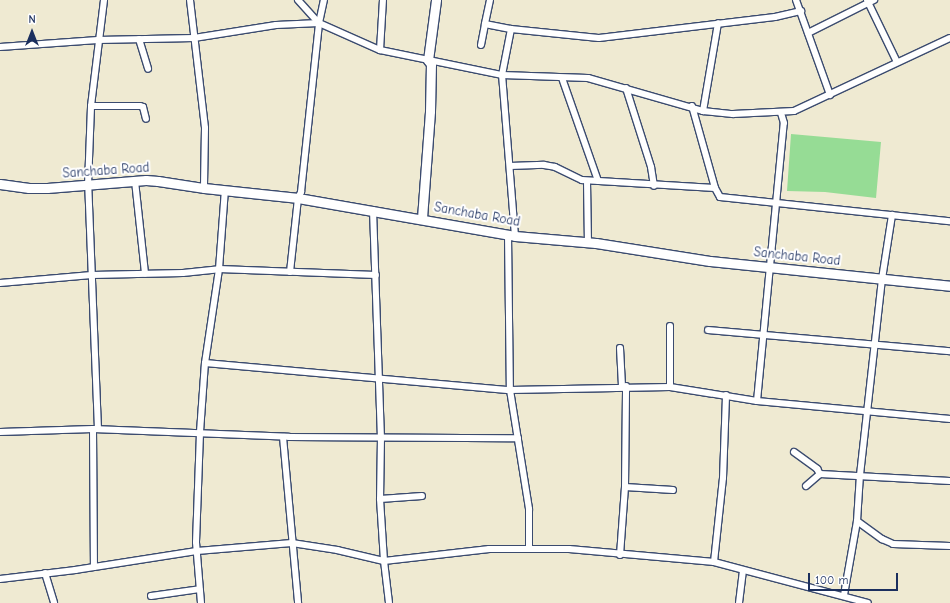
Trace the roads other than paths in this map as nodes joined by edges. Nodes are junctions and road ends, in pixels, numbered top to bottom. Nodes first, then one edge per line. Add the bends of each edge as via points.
1 (104, 0) edge
2 (190, 0) edge
3 (298, 0) edge
4 (324, 0) edge
5 (383, 0) edge
6 (436, 0) edge
7 (490, 0) edge
8 (796, 0) edge
9 (874, 0) edge
10 (867, 2) edge
11 (801, 11) junction
12 (320, 23) junction
13 (718, 23) junction
14 (485, 24) junction
15 (511, 29) junction
16 (808, 33) junction
17 (194, 38) junction
18 (950, 38) edge
19 (140, 39) junction
20 (98, 40) junction
21 (481, 45) dead end
22 (0, 47) edge
23 (380, 50) junction
24 (428, 60) junction
25 (897, 62) junction
26 (148, 69) dead end
27 (502, 76) junction
28 (562, 78) junction
29 (626, 88) junction
30 (830, 95) junction
31 (91, 106) junction
32 (692, 106) junction
33 (703, 111) junction
34 (781, 113) junction
35 (146, 119) dead end
36 (510, 166) junction
37 (135, 181) junction
38 (587, 181) junction
39 (598, 181) junction
40 (0, 184) edge
41 (88, 185) junction
42 (654, 186) junction
43 (204, 188) junction
44 (715, 188) junction
45 (225, 190) junction
46 (298, 198) junction
47 (775, 204) junction
48 (373, 210) junction
49 (892, 216) junction
50 (422, 218) junction
51 (950, 221) edge
52 (512, 235) junction
53 (588, 243) junction
54 (769, 268) junction
55 (219, 269) junction
56 (290, 272) junction
57 (145, 274) junction
58 (92, 275) junction
59 (376, 276) junction
60 (882, 279) junction
61 (0, 283) edge
62 (950, 286) edge
63 (670, 326) dead end
64 (708, 330) dead end
65 (764, 336) junction
66 (875, 344) junction
67 (620, 348) dead end
68 (950, 351) edge
69 (205, 363) junction
70 (379, 379) junction
71 (624, 386) junction
72 (670, 387) junction
73 (510, 390) junction
74 (726, 395) junction
75 (757, 400) junction
76 (868, 411) junction
77 (950, 419) edge
78 (96, 429) junction
79 (0, 432) edge
80 (200, 433) junction
81 (381, 436) junction
82 (283, 437) junction
83 (518, 438) junction
84 (794, 452) dead end
85 (820, 474) junction
86 (860, 475) junction
87 (950, 481) edge
88 (806, 486) dead end
89 (625, 488) junction
90 (673, 490) dead end
91 (422, 496) dead end
92 (380, 499) junction
93 (857, 521) junction
94 (292, 543) junction
95 (950, 546) edge
96 (529, 548) junction
97 (197, 550) junction
98 (620, 555) junction
99 (384, 561) junction
100 (714, 562) junction
101 (94, 567) junction
102 (743, 570) junction
103 (45, 573) junction
104 (0, 579) edge
105 (200, 589) junction
106 (844, 595) junction
107 (151, 596) dead end
108 (54, 603) edge
109 (201, 603) edge
110 (298, 603) edge
111 (389, 603) edge
112 (739, 603) edge
113 (868, 603) edge

1 - 20 street
2 - 17 street
3 - 12 street
4 - 12 street
5 - 23 street
6 - 24 street
7 - 14 street
8 - 11 street
9 - 10 street
10 - 16 street
10 - 25 street
11 - 13 street via 775,17
11 - 16 street
12 - 17 street via 276,24
12 - 23 street
12 - 46 street via 301,192
13 - 15 street via 599,38
13 - 33 street
14 - 15 street
14 - 21 street
15 - 27 street
16 - 30 street
17 - 19 street
17 - 43 street via 205,128
18 - 25 street
19 - 20 street
19 - 26 street
20 - 22 street
20 - 31 street
23 - 24 street
24 - 27 street
24 - 50 street via 431,64 430,111
25 - 30 street
27 - 28 street
27 - 36 street
28 - 29 street via 588,78
28 - 39 street
29 - 32 street
29 - 42 street via 651,167
30 - 34 street via 794,111
31 - 35 street via 140,106 143,107
31 - 41 street
32 - 33 street
32 - 44 street
33 - 34 street via 733,114
34 - 47 street via 784,123
36 - 38 street via 544,165
36 - 52 street
37 - 41 street, Sanchaba Road
37 - 43 street, Sanchaba Road via 158,181
37 - 57 street
38 - 39 street
38 - 53 street
39 - 42 street
40 - 41 street, Sanchaba Road via 29,188
41 - 58 street
42 - 44 street
43 - 45 street, Sanchaba Road
44 - 47 street via 720,197
45 - 46 street, Sanchaba Road
45 - 55 street
46 - 48 street, Sanchaba Road
46 - 56 street
47 - 49 street
47 - 54 street
48 - 50 street, Sanchaba Road
48 - 59 street
49 - 51 street
49 - 60 street
50 - 52 street, Sanchaba Road
52 - 53 street, Sanchaba Road
52 - 73 street
53 - 54 street, Sanchaba Road
54 - 60 street, Sanchaba Road
54 - 65 street
55 - 56 street
55 - 57 street
55 - 69 street
56 - 59 street
57 - 58 street
58 - 61 street
58 - 78 street
59 - 70 street
60 - 62 street, Sanchaba Road
60 - 66 street
63 - 72 street
64 - 65 street
65 - 66 street
65 - 75 street
66 - 68 street
66 - 76 street
67 - 71 street
69 - 70 street
69 - 80 street
70 - 73 street
70 - 81 street
71 - 72 street
71 - 73 street
71 - 89 street
72 - 74 street
73 - 83 street
74 - 75 street
74 - 100 street via 723,478
75 - 76 street
76 - 77 street
76 - 86 street
78 - 79 street
78 - 80 street
78 - 101 street
80 - 82 street
80 - 97 street
81 - 82 street
81 - 83 street
81 - 92 street
82 - 94 street
83 - 96 street via 529,509
84 - 85 street
85 - 86 street
85 - 88 street
86 - 87 street
86 - 93 street
89 - 90 street
89 - 98 street
91 - 92 street
92 - 99 street
93 - 95 street via 892,544
93 - 106 street
94 - 97 street
94 - 99 street
94 - 110 street
96 - 98 street via 569,549
96 - 99 street via 489,549
97 - 101 street
97 - 105 street
98 - 100 street
99 - 111 street
100 - 102 street
101 - 103 street
102 - 106 street
102 - 112 street
103 - 104 street
103 - 108 street
105 - 107 street
105 - 109 street
106 - 113 street

